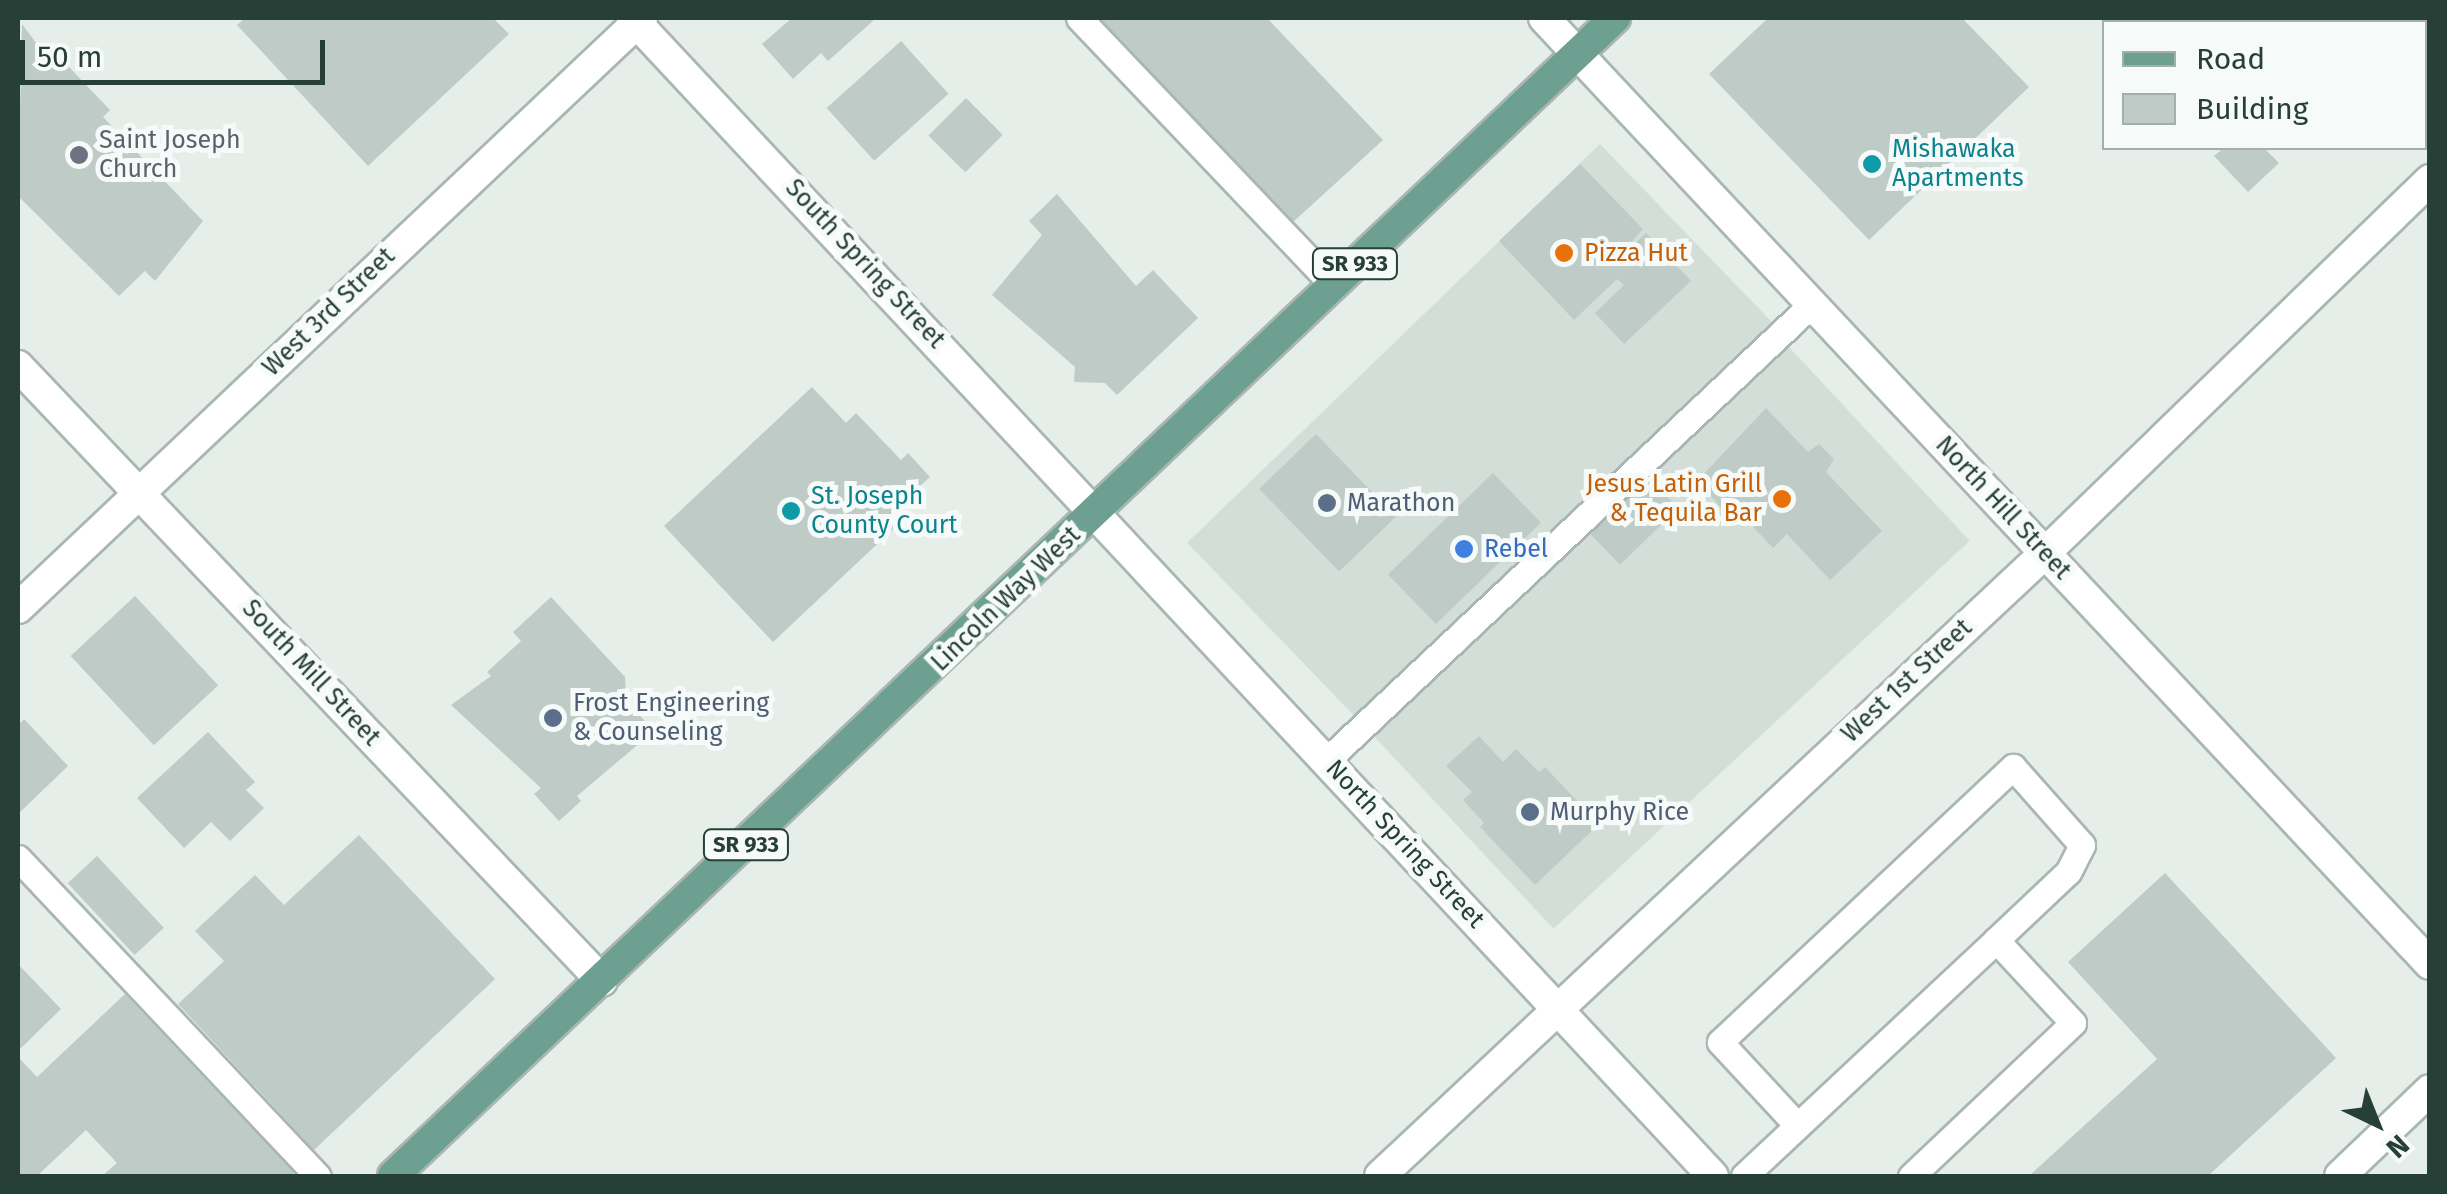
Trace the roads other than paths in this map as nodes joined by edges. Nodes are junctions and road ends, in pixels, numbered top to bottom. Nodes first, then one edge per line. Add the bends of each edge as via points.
1 (1079, 18) edge
2 (1544, 18) edge
3 (1615, 18) edge
4 (637, 19) edge
5 (1577, 52) junction
6 (2430, 180) edge
7 (1333, 285) junction
8 (1812, 304) junction
9 (18, 366) edge
10 (139, 495) junction
11 (1098, 512) junction
12 (2045, 553) junction
13 (18, 608) edge
14 (1328, 760) junction
15 (18, 858) edge
16 (1996, 940) junction
17 (2430, 964) edge
18 (602, 981) junction
19 (1556, 1008) junction
20 (2430, 1090) edge
21 (1797, 1126) junction
22 (318, 1176) edge
23 (393, 1176) edge
24 (1380, 1176) edge
25 (1713, 1176) edge
26 (1744, 1176) edge
27 (1911, 1176) edge
28 (2340, 1176) edge

1 - 7 lane
2 - 5 street, North Hill Street
3 - 5 main road, Lincoln Way West / SR 933
4 - 10 street, West 3rd Street
4 - 11 street, South Spring Street
5 - 7 main road, Lincoln Way West / SR 933
5 - 8 street, North Hill Street
6 - 12 street, West 1st Street
7 - 11 main road, Lincoln Way West / SR 933
8 - 12 street, North Hill Street
8 - 14 lane
9 - 10 street, South Mill Street
10 - 13 street, West 3rd Street
10 - 18 street, South Mill Street
11 - 14 street, North Spring Street
11 - 18 main road, Lincoln Way West / SR 933
12 - 17 street, North Hill Street
12 - 19 street, West 1st Street
14 - 19 street, North Spring Street
15 - 22 lane
16 - 21 lane
16 - 21 lane via 2068,872 2082,845 2013,767 1720,1042
16 - 27 lane via 2073,1024
18 - 23 main road, Lincoln Way West / SR 933
19 - 24 street, West 1st Street
19 - 25 street, North Spring Street
20 - 28 street
21 - 26 lane

